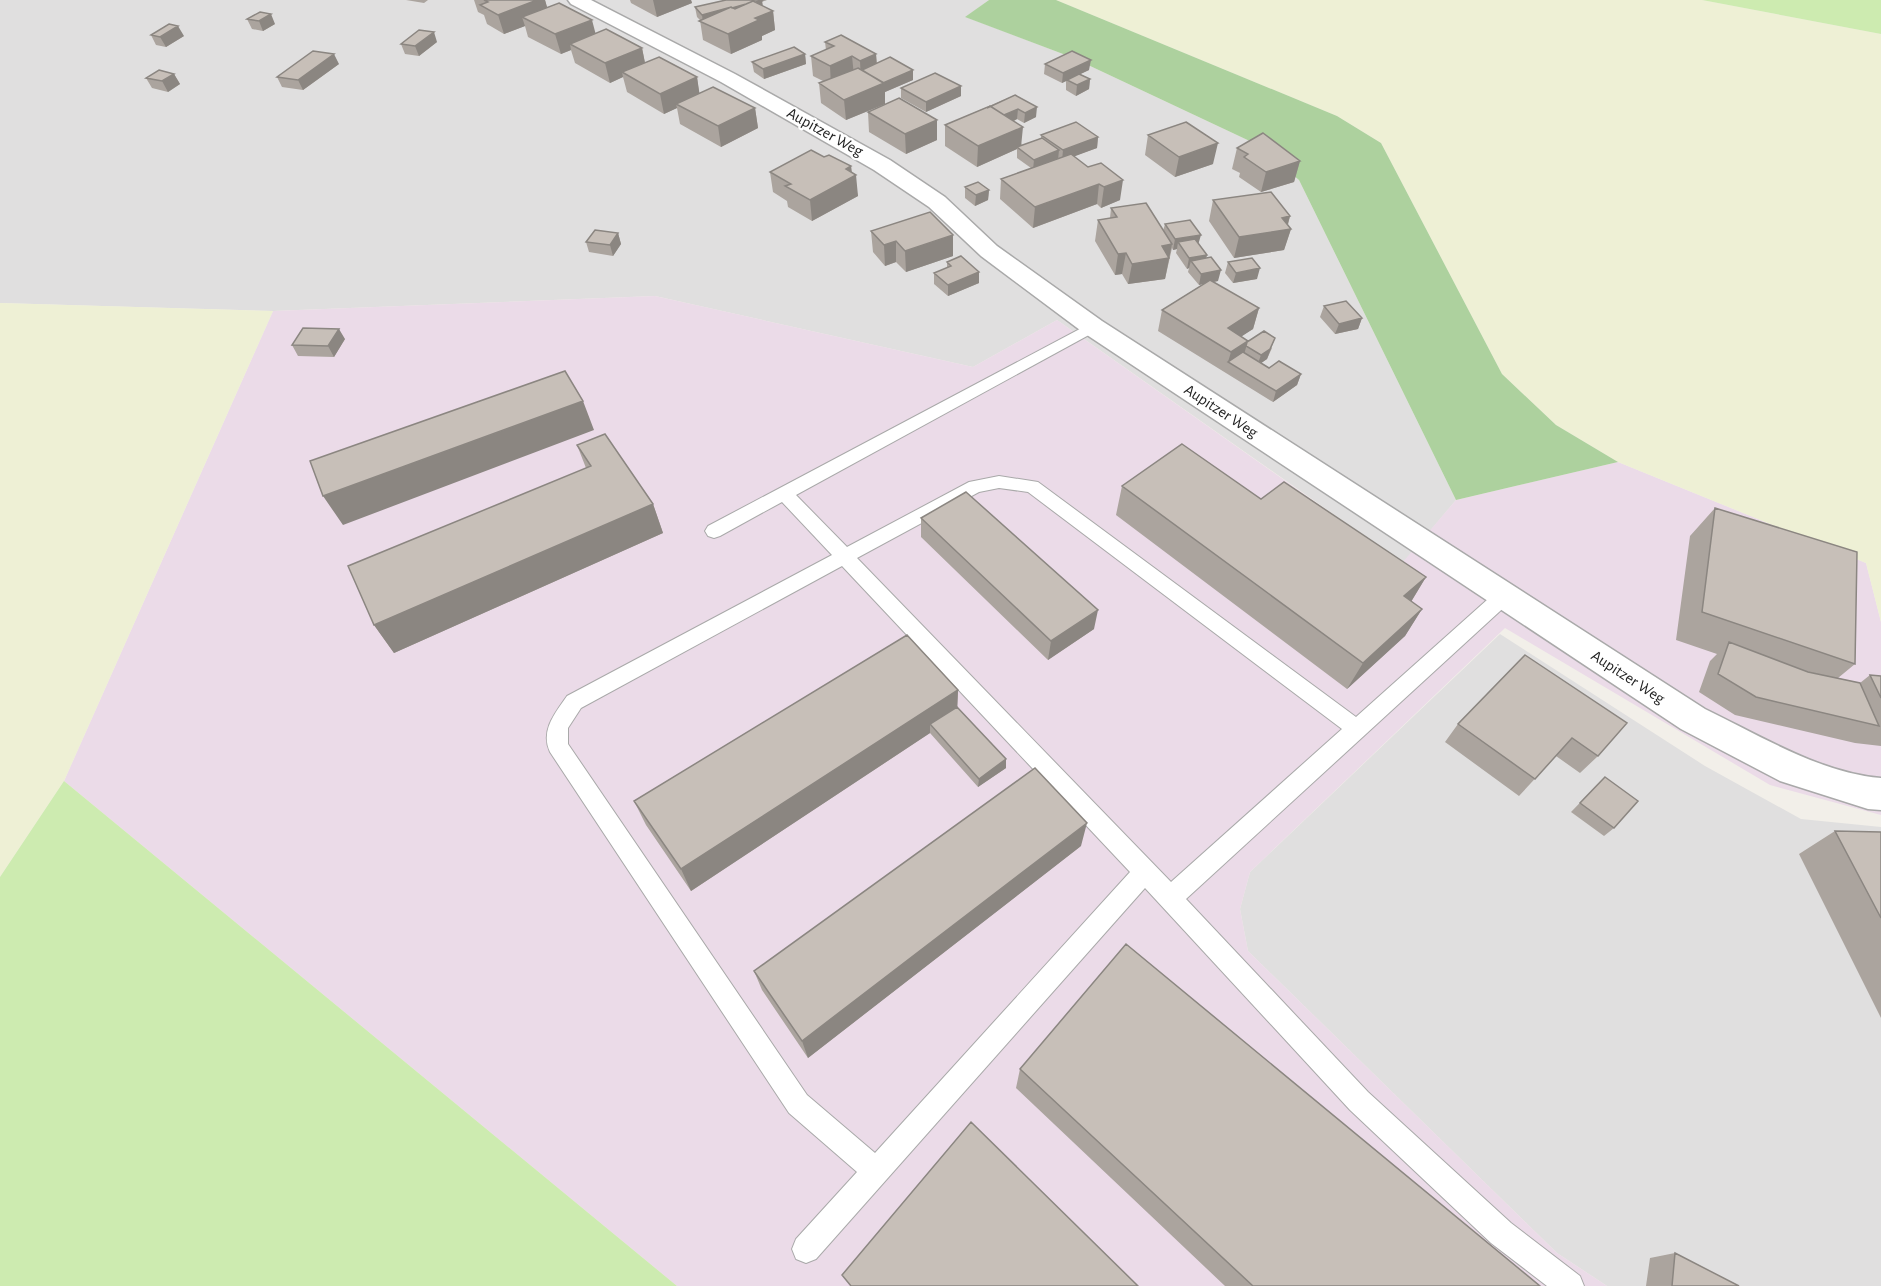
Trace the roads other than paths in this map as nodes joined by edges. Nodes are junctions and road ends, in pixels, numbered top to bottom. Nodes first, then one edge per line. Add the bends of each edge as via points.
1 (577, 0) edge
2 (1093, 327) junction
3 (786, 494) junction
4 (714, 531) dead end
5 (844, 556) junction
6 (1504, 596) junction
7 (1357, 729) junction
8 (1881, 794) edge
9 (1145, 872) junction
10 (1170, 898) junction
11 (876, 1171) junction
12 (806, 1249) dead end
13 (1570, 1286) edge

1 - 2 street, Aupitzer Weg via 728,78 882,165 937,202 989,251
2 - 3 lane
2 - 6 street, Aupitzer Weg
3 - 4 lane
3 - 5 lane
5 - 7 lane via 975,486 999,482 1032,486
5 - 9 lane
5 - 11 lane via 574,702 558,726 557,746 798,1104
6 - 7 lane
6 - 8 street, Aupitzer Weg via 1693,719 1793,770
7 - 10 lane
9 - 10 lane
9 - 11 lane
10 - 13 lane via 1359,1101 1502,1233
11 - 12 lane

